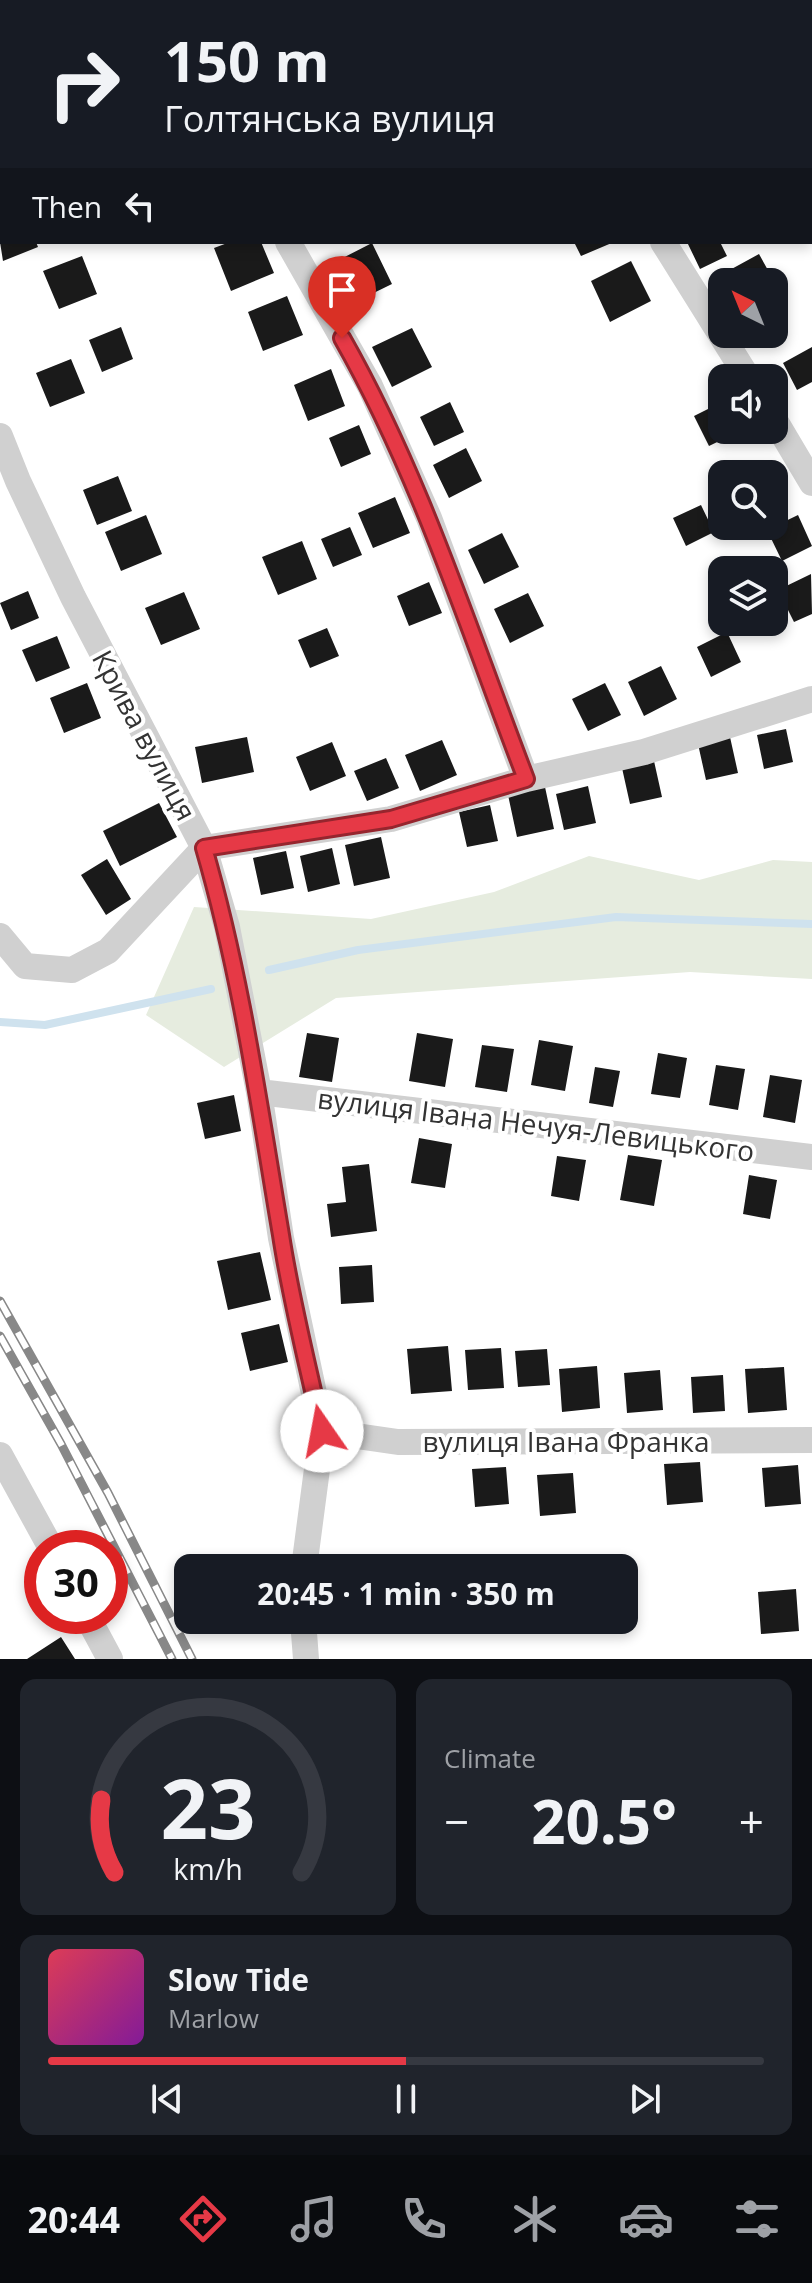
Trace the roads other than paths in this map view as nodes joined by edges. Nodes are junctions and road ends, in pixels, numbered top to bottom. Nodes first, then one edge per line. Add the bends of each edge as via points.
1 (289, 244) edge
2 (664, 244) edge
3 (739, 364) edge
4 (0, 436) edge
5 (788, 443) edge
6 (812, 483) edge
7 (812, 699) edge
8 (526, 779) junction
9 (204, 848) junction
10 (0, 936) edge
11 (259, 1092) junction
12 (812, 1157) edge
13 (322, 1431) junction
14 (812, 1440) edge
15 (0, 1455) edge
16 (13, 1498) edge
17 (37, 1530) edge
18 (306, 1554) edge
19 (97, 1634) edge
20 (304, 1634) edge
21 (110, 1659) edge
22 (306, 1659) edge

1 - 8 street via 370,386 429,518
2 - 3 street
4 - 9 street, Крива вулиця via 73,597
5 - 6 street
7 - 8 street via 644,752
8 - 9 street via 391,819
9 - 10 street via 108,951 72,970 25,966
9 - 11 street, Крива вулиця via 227,927
11 - 12 street, вулиця Івана Нечуя-Левицького
11 - 13 street, Крива вулиця via 281,1238
13 - 14 street, вулиця Івана Франка via 398,1442
13 - 18 street, Крива вулиця
15 - 16 street
16 - 17 street
19 - 21 street
20 - 22 street

